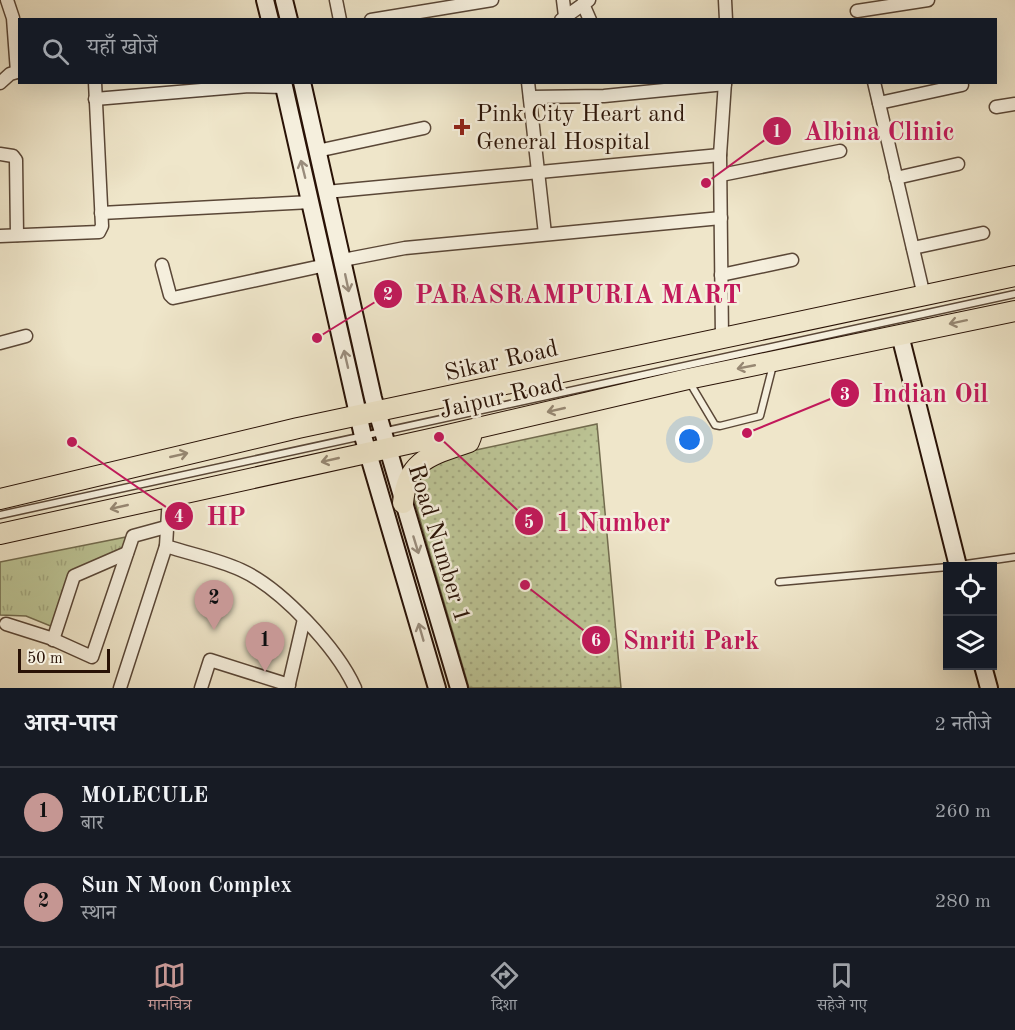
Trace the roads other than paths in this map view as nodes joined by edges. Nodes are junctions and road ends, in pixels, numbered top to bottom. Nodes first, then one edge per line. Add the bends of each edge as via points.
1 (7, 0) edge
2 (265, 0) edge
3 (284, 0) edge
4 (336, 0) edge
5 (492, 0) edge
6 (563, 0) edge
7 (725, 0) edge
8 (928, 0) edge
9 (586, 2) edge
10 (857, 10) edge
11 (270, 18) edge
12 (288, 18) edge
13 (340, 18) edge
14 (382, 18) edge
15 (563, 18) edge
16 (590, 18) edge
17 (726, 18) edge
18 (18, 62) edge
19 (18, 71) edge
20 (0, 83) edge
21 (95, 84) edge
22 (302, 84) edge
23 (528, 84) edge
24 (602, 84) edge
25 (716, 84) edge
26 (725, 84) edge
27 (874, 84) edge
28 (283, 85) edge
29 (963, 85) dead end
30 (604, 96) junction
31 (530, 97) junction
32 (95, 99) junction
33 (879, 103) junction
34 (1015, 104) edge
35 (996, 107) dead end
36 (424, 128) dead end
37 (317, 151) junction
38 (840, 151) dead end
39 (0, 154) edge
40 (720, 154) junction
41 (958, 164) dead end
42 (538, 172) junction
43 (721, 174) junction
44 (896, 178) junction
45 (326, 192) junction
46 (311, 202) junction
47 (101, 213) junction
48 (721, 218) junction
49 (983, 233) dead end
50 (546, 234) junction
51 (17, 235) junction
52 (0, 236) edge
53 (913, 248) junction
54 (343, 260) junction
55 (792, 260) dead end
56 (162, 265) dead end
57 (326, 265) junction
58 (1015, 267) edge
59 (721, 275) junction
60 (1015, 276) edge
61 (923, 292) junction
62 (1015, 294) edge
63 (1015, 310) edge
64 (722, 335) junction
65 (900, 335) junction
66 (26, 336) dead end
67 (0, 343) edge
68 (774, 362) junction
69 (688, 379) junction
70 (373, 429) junction
71 (475, 429) junction
72 (169, 496) junction
73 (0, 499) edge
74 (403, 503) junction
75 (0, 515) edge
76 (166, 527) junction
77 (0, 534) edge
78 (166, 546) junction
79 (127, 554) junction
80 (1015, 557) edge
81 (956, 562) edge
82 (983, 562) edge
83 (943, 567) edge
84 (778, 582) dead end
85 (304, 619) junction
86 (6, 624) dead end
87 (53, 640) junction
88 (984, 670) edge
89 (289, 686) edge
90 (120, 688) edge
91 (201, 688) edge
92 (355, 688) edge
93 (437, 688) edge
94 (459, 688) edge
95 (989, 688) edge

1 - 18 street
2 - 11 street
3 - 12 street
4 - 13 street
5 - 14 street
6 - 15 street
7 - 17 street
8 - 10 street
9 - 15 street
9 - 16 street
19 - 20 street
21 - 32 street
22 - 37 street
23 - 31 street
24 - 30 street
25 - 30 street
26 - 40 street
27 - 33 street
28 - 32 street
46 -> 28 street
29 - 33 street
30 - 31 street
31 - 42 street
32 - 47 street
33 - 44 street
34 - 35 street
36 - 37 street
37 - 45 street
38 - 43 street
39 - 51 street via 16,160
40 - 42 street
40 - 43 street
41 - 44 street
42 - 45 street
42 - 50 street
43 - 48 street
44 - 53 street
45 - 54 street
46 - 47 street
46 - 57 street
47 - 51 street via 102,226 96,233
48 - 50 street
48 - 59 street
49 - 53 street
50 - 54 street via 405,248
51 - 52 street
53 - 61 street
54 -> 70 street
55 - 59 street
56 - 57 street via 173,298
70 -> 57 street
58 - 61 street
59 - 64 street
60 - 61 main road, Sikar Road
61 - 64 main road, Sikar Road
62 - 70 lane
63 -> 65 main road, Jaipur Road
64 - 70 main road, Sikar Road
65 - 68 main road, Jaipur Road
65 - 81 street
66 - 67 street
68 -> 69 main road, Jaipur Road
68 - 69 lane via 760,417 720,426 715,425
69 -> 71 main road, Jaipur Road
70 - 71 main road, Jaipur Road
70 -> 72 main road, Jaipur Road
73 -> 70 main road, Sikar Road via 154,461
70 - 74 street, Road Number 1
70 - 75 lane
93 -> 70 street, Road Number 1
71 - 74 main road via 469,442 414,467
72 - 76 street
72 -> 77 main road, Jaipur Road
74 -> 94 street, Road Number 1
76 - 78 street
76 - 79 street via 133,536
78 - 85 street via 242,570
78 - 90 street
79 - 87 street via 74,576
79 - 87 street via 92,657
80 - 82 lane
83 - 84 lane
85 - 89 street
85 - 92 street via 348,673
86 - 87 street
88 - 95 street
89 - 91 street via 210,660

